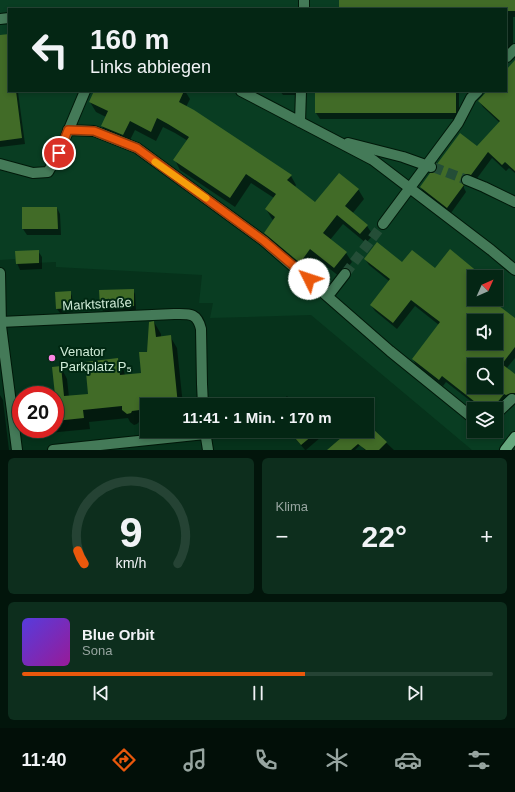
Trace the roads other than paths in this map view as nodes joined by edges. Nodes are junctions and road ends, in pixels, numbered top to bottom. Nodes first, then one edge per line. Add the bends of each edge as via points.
1 (515, 50) edge
2 (507, 57) edge
3 (85, 92) edge
4 (242, 92) edge
5 (301, 92) edge
6 (477, 92) edge
7 (300, 122) junction
8 (68, 130) junction
9 (330, 138) junction
10 (0, 164) edge
11 (429, 166) junction
12 (467, 180) tunnel mouth
13 (410, 188) junction
14 (515, 202) edge
15 (383, 224) tunnel mouth
16 (515, 270) edge
17 (0, 273) edge
18 (345, 274) tunnel mouth
19 (328, 296) junction
20 (1, 322) edge
21 (203, 398) edge
22 (512, 399) dead end
23 (503, 407) edge
24 (467, 413) edge
25 (515, 437) edge
26 (154, 438) edge
27 (206, 438) edge
28 (17, 450) edge
29 (53, 450) edge
30 (208, 450) edge
31 (505, 450) edge

1 - 2 street
3 - 8 street
4 - 7 street
5 - 7 street
6 - 11 street
7 - 9 street
8 - 10 street via 48,172 33,173
8 - 19 street via 94,131 137,148 264,241
9 - 11 street
9 - 13 street via 373,160
11 - 13 street
12 - 14 street
13 - 15 street
13 - 16 street
17 - 20 street
18 - 19 street
19 - 24 street via 390,351
20 - 21 street, Marktstraße via 174,314 194,316 201,328
20 - 28 street
22 - 23 street
25 - 31 main road
26 - 29 street
27 - 30 street

